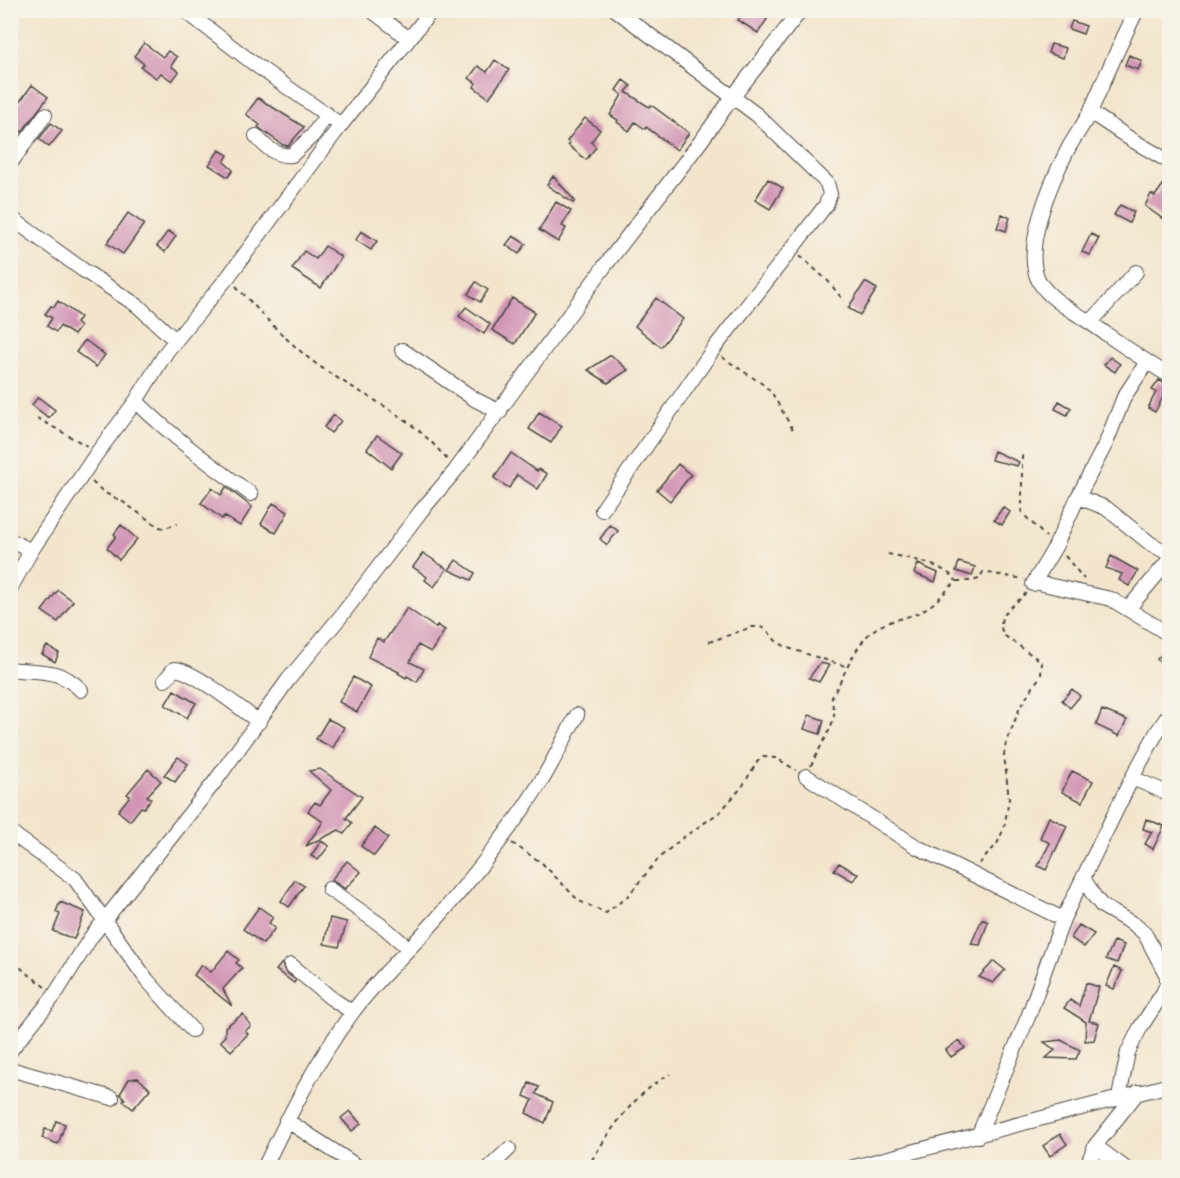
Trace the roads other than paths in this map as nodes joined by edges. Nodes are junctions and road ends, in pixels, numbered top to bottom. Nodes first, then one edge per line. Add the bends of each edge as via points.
1 (184, 10) edge
2 (371, 10) edge
3 (432, 10) edge
4 (616, 10) edge
5 (801, 10) edge
6 (1137, 10) edge
7 (409, 39) junction
8 (732, 98) junction
9 (1090, 112) junction
10 (327, 114) junction
11 (45, 115) dead end
12 (341, 125) junction
13 (256, 136) dead end
14 (1170, 162) edge
15 (10, 164) edge
16 (10, 216) edge
17 (1136, 272) dead end
18 (1090, 323) junction
19 (175, 340) junction
20 (402, 350) dead end
21 (1147, 362) junction
22 (1170, 376) edge
23 (136, 401) junction
24 (500, 412) junction
25 (251, 494) dead end
26 (1078, 497) junction
27 (602, 510) dead end
28 (10, 540) edge
29 (31, 551) junction
30 (1170, 554) edge
31 (1170, 560) edge
32 (10, 589) edge
33 (1128, 609) junction
34 (1170, 635) edge
35 (10, 669) edge
36 (165, 680) dead end
37 (81, 690) dead end
38 (1170, 713) edge
39 (577, 715) dead end
40 (259, 722) junction
41 (806, 776) road end
42 (1132, 778) junction
43 (1170, 794) edge
44 (10, 832) edge
45 (1084, 879) junction
46 (329, 889) dead end
47 (1063, 919) junction
48 (105, 920) junction
49 (408, 948) junction
50 (291, 965) dead end
51 (352, 1012) junction
52 (192, 1030) dead end
53 (10, 1052) edge
54 (10, 1069) edge
55 (1170, 1085) edge
56 (1138, 1092) junction
57 (1119, 1097) junction
58 (112, 1098) dead end
59 (286, 1120) junction
60 (978, 1136) junction
61 (1095, 1146) junction
62 (509, 1149) dead end
63 (264, 1167) edge
64 (360, 1167) edge
65 (489, 1167) edge
66 (850, 1167) edge
67 (1086, 1167) edge
68 (1125, 1167) edge

1 - 10 street
2 - 7 street
3 - 7 street
4 - 8 street
5 - 8 street
6 - 9 street
7 - 12 street
8 - 24 street
8 - 27 street via 757,115 827,183 830,194 826,205 712,351
9 - 14 street
9 - 18 street via 1068,149 1046,200 1034,262 1046,290
10 - 12 street
10 - 13 street via 292,155 273,151
11 - 15 street
12 - 19 street via 228,277
16 - 19 street via 138,306
17 - 18 street
18 - 21 street
19 - 23 street
20 - 24 street
21 - 22 street
21 - 26 street via 1124,397
23 - 25 street via 157,422
23 - 29 street
24 - 40 street
26 - 30 street via 1106,508
26 - 33 street via 1034,582 1097,595
28 - 29 street
29 - 32 street
31 - 33 street
33 - 34 street
35 - 37 street via 57,674
36 - 40 street via 174,669 182,670
38 - 42 street
39 - 49 street via 544,776 502,837
40 - 48 street
41 - 47 street via 917,847
42 - 43 street
42 - 45 street
44 - 48 street via 75,879
45 - 47 street
45 - 57 street via 1102,906 1145,934 1167,976 1163,993 1128,1052
46 - 49 street
47 - 60 street via 1028,1017
48 - 52 street via 147,980
48 - 53 street via 54,996
49 - 51 street
50 - 51 street
51 - 59 street
54 - 58 street
55 - 56 street
56 - 57 street
56 - 61 street
57 - 60 street
59 - 63 street
59 - 64 street
60 - 66 street
61 - 67 street
61 - 68 street
62 - 65 street

